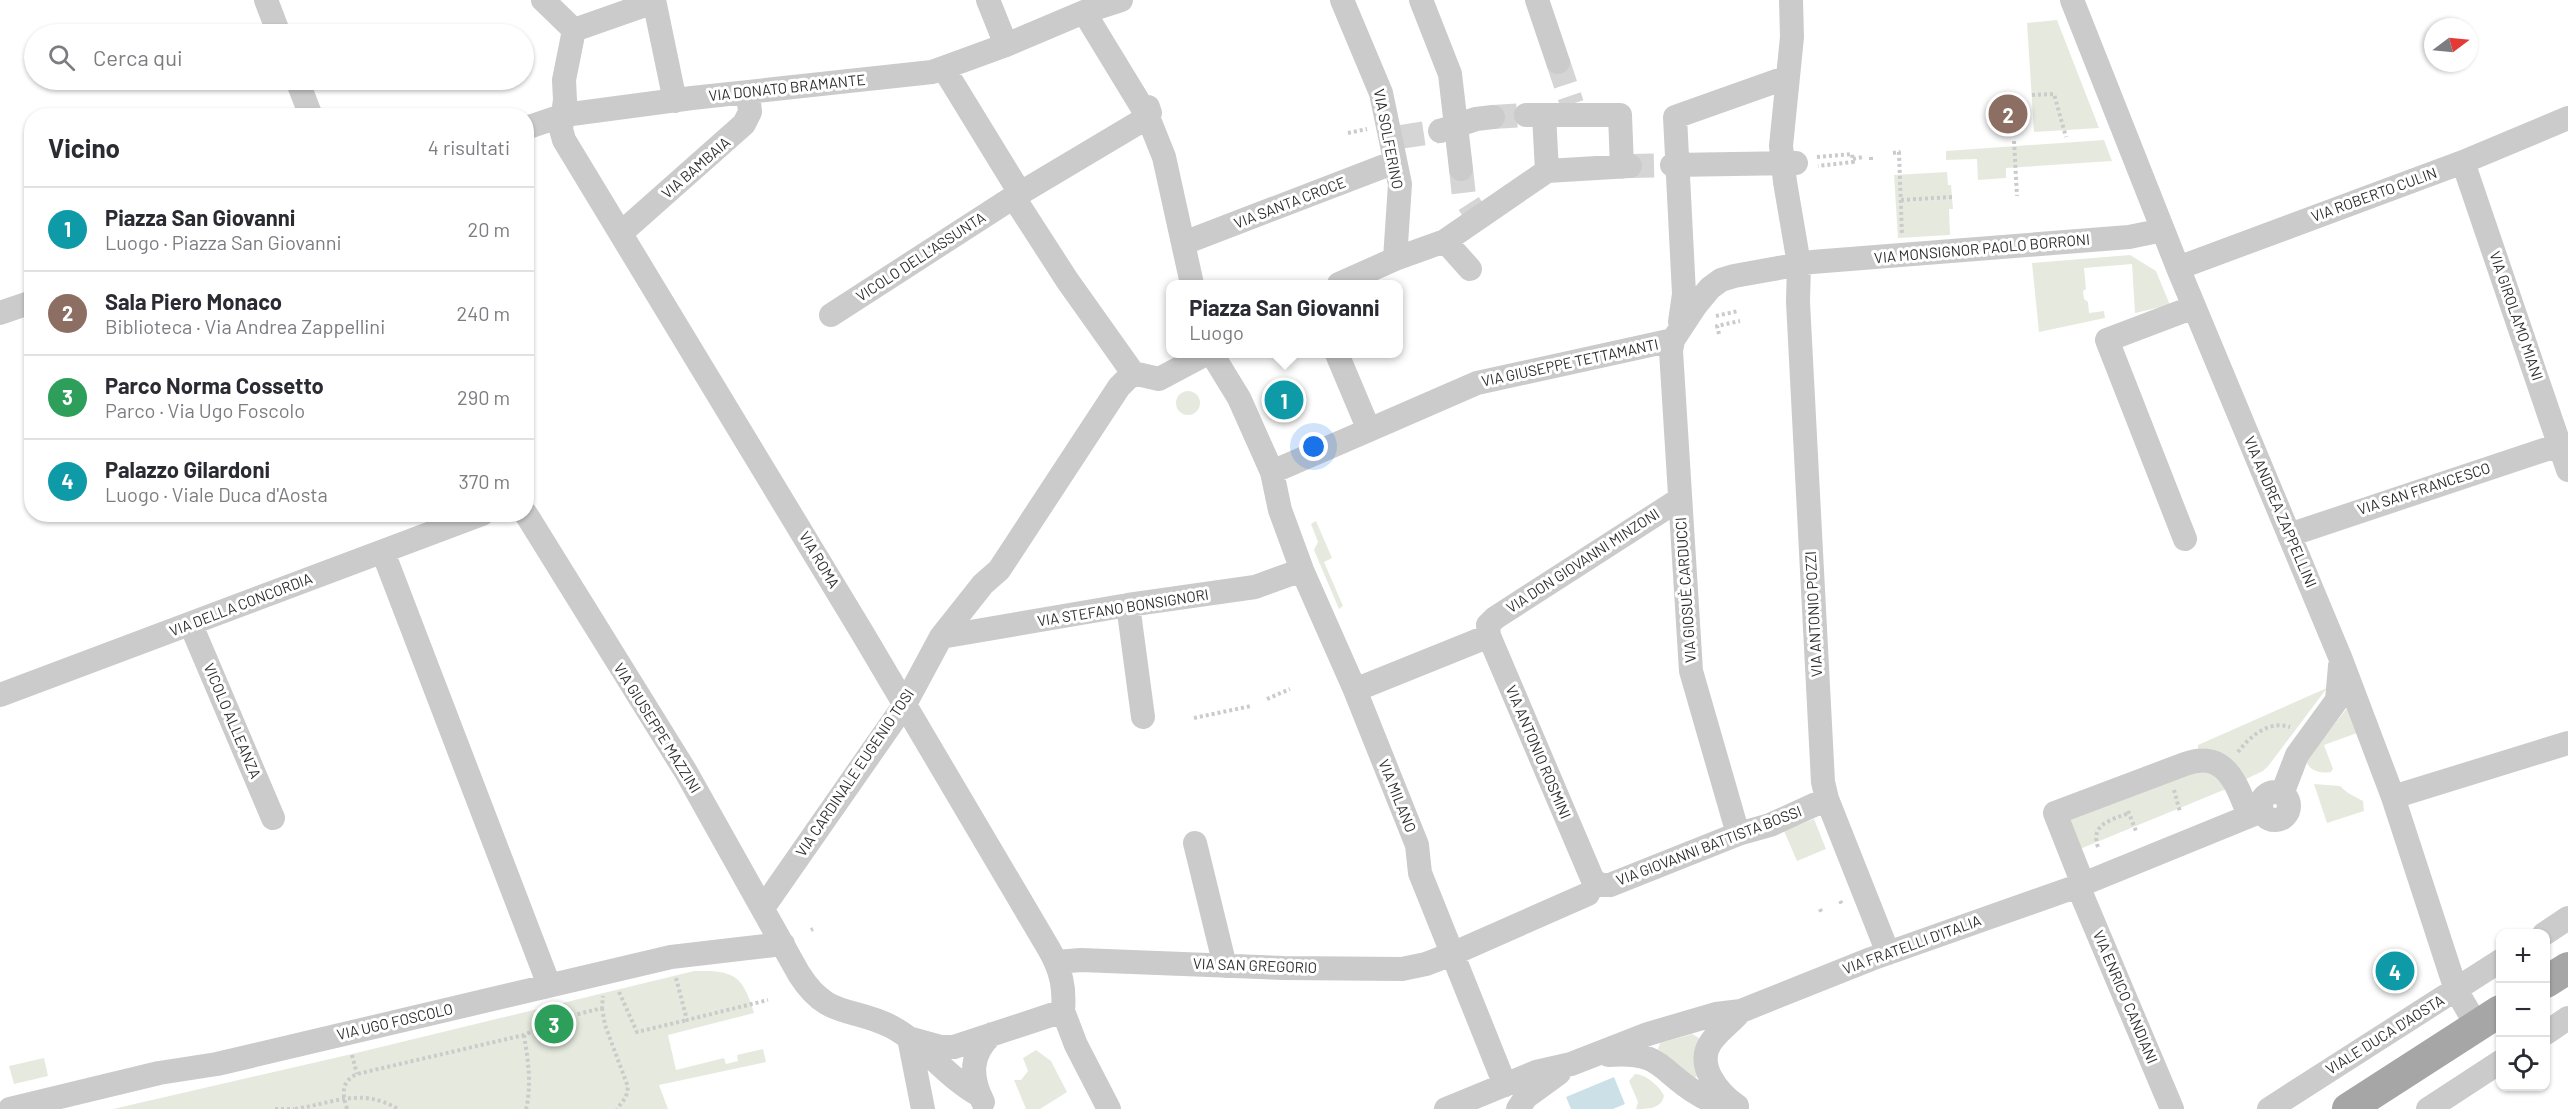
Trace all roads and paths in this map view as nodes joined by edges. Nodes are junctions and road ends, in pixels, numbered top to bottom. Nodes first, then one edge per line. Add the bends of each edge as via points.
1 (266, 0) edge
2 (543, 0) edge
3 (988, 0) edge
4 (1121, 0) edge
5 (1342, 0) edge
6 (1421, 0) edge
7 (1537, 0) edge
8 (1791, 0) edge
9 (2072, 0) edge
10 (654, 1) edge
11 (1084, 12) junction
12 (275, 24) edge
13 (574, 30) junction
14 (1006, 45) junction
15 (1558, 62) tunnel mouth
16 (944, 69) junction
17 (1788, 76) junction
18 (301, 90) edge
19 (748, 92) junction
20 (2032, 95) dead end
21 (675, 101) junction
22 (308, 108) edge
23 (1148, 112) junction
24 (564, 115) junction
25 (1493, 117) tunnel mouth
26 (2568, 118) edge
27 (534, 125) edge
28 (1449, 128) junction
29 (2066, 137) dead end
30 (2014, 141) dead end
31 (1893, 153) dead end
32 (1863, 157) dead end
33 (1853, 159) junction
34 (1395, 162) junction
35 (2463, 162) junction
36 (1802, 163) junction
37 (1674, 165) junction
38 (1461, 169) tunnel mouth
39 (1547, 171) junction
40 (1016, 195) junction
41 (2016, 196) dead end
42 (1952, 197) dead end
43 (1901, 200) junction
44 (2163, 230) junction
45 (621, 233) junction
46 (1445, 241) junction
47 (1903, 241) dead end
48 (1184, 243) junction
49 (1798, 258) junction
50 (1395, 259) junction
51 (2178, 268) junction
52 (1470, 269) dead end
53 (1683, 277) junction
54 (1191, 280) edge
55 (1350, 280) edge
56 (24, 305) edge
57 (2194, 307) junction
58 (0, 313) edge
59 (831, 315) dead end
60 (1740, 321) dead end
61 (1677, 331) junction
62 (1719, 334) dead end
63 (1199, 358) edge
64 (1214, 358) edge
65 (1339, 358) edge
66 (1133, 374) junction
67 (1376, 426) junction
68 (2559, 444) junction
69 (2568, 470) edge
70 (1272, 472) junction
71 (1680, 499) junction
72 (461, 522) edge
73 (531, 522) edge
74 (2289, 535) junction
75 (2185, 539) dead end
76 (383, 552) junction
77 (1302, 570) junction
78 (1128, 605) junction
79 (191, 625) junction
80 (1488, 631) junction
81 (941, 637) junction
82 (2340, 657) junction
83 (1290, 688) dead end
84 (1355, 690) junction
85 (0, 695) edge
86 (1268, 699) dead end
87 (905, 704) junction
88 (1251, 706) dead end
89 (1143, 717) dead end
90 (1194, 718) dead end
91 (2294, 730) dead end
92 (2568, 743) edge
93 (2227, 770) junction
94 (2393, 797) junction
95 (1827, 799) junction
96 (2125, 803) dead end
97 (2128, 813) junction
98 (2256, 814) junction
99 (273, 818) dead end
100 (2136, 831) dead end
101 (1738, 834) junction
102 (1195, 843) dead end
103 (2098, 848) dead end
104 (2081, 885) junction
105 (1590, 886) junction
106 (763, 908) junction
107 (2568, 918) edge
108 (2550, 929) edge
109 (783, 944) junction
110 (1888, 953) junction
111 (1452, 954) junction
112 (1056, 962) junction
113 (2496, 964) edge
114 (1226, 966) junction
115 (2568, 968) edge
116 (674, 972) dead end
117 (2550, 979) edge
118 (549, 986) junction
119 (617, 986) dead end
120 (603, 989) dead end
121 (2456, 990) junction
122 (768, 1000) dead end
123 (602, 1008) junction
124 (1063, 1011) junction
125 (1741, 1011) junction
126 (2568, 1018) edge
127 (2489, 1019) edge
128 (687, 1020) junction
129 (1037, 1020) junction
130 (2550, 1030) edge
131 (992, 1034) junction
132 (525, 1035) junction
133 (909, 1038) junction
134 (1076, 1045) junction
135 (350, 1049) dead end
136 (1581, 1060) junction
137 (2496, 1065) edge
138 (357, 1074) junction
139 (1505, 1085) junction
140 (344, 1098) junction
141 (983, 1102) edge
142 (10, 1109) edge
143 (275, 1109) edge
144 (295, 1109) edge
145 (347, 1109) edge
146 (398, 1109) edge
147 (526, 1109) edge
148 (617, 1109) edge
149 (923, 1109) edge
150 (1109, 1109) edge
151 (1446, 1109) edge
152 (1518, 1109) edge
153 (1739, 1109) edge
154 (2172, 1109) edge
155 (2269, 1109) edge
156 (2348, 1109) edge
157 (2428, 1109) edge

1 - 12 street
2 - 13 street
3 - 14 street
4 - 11 street, VIA DONATO BRAMANTE
5 - 34 street, VIA SOLFERINO via 1381,93 1395,138
6 - 28 street via 1450,74
7 - 15 street
8 - 17 street, VIA ANTONIO POZZI
9 - 44 street, VIA ANDREA ZAPPELLINI
10 - 13 street
10 - 21 street
11 - 14 street, VIA DONATO BRAMANTE
11 - 23 street
13 - 24 street, VIA ROMA via 564,80
14 - 16 street, VIA DONATO BRAMANTE
16 - 19 street, VIA DONATO BRAMANTE
16 - 40 street
17 - 36 street, VIA ANTONIO POZZI via 1781,146
17 - 37 street, VIA GIOSUÈ CARDUCCI via 1675,117
18 - 22 street
19 - 21 street, VIA DONATO BRAMANTE
19 - 45 street, VIA BAMBAIA via 750,112 744,124
20 - 29 path via 2054,94
21 - 24 street, VIA DONATO BRAMANTE
23 - 40 street, VICOLO DELL'ASSUNTA
23 - 48 street via 1164,157
24 - 27 street, VIA DONATO BRAMANTE
24 - 45 street, VIA ROMA via 564,140
25 - 28 street
26 - 35 street, VIA ROBERTO CULIN
28 - 38 street
30 - 41 path
31 - 43 path via 1899,152
32 - 33 path
33 - 36 path
33 - 36 path via 1852,154
34 - 48 street, VIA SANTA CROCE
34 - 50 street, VIA SOLFERINO via 1400,184
35 - 51 street, VIA ROBERTO CULIN
35 - 68 street, VIA GIROLAMO MIANI
36 - 37 street
36 - 49 street, VIA ANTONIO POZZI
37 - 53 street, VIA GIOSUÈ CARDUCCI
39 - 39 street via 1535,115 1574,109 1620,115 1626,166
39 - 46 street via 1476,214
40 - 59 street, VICOLO DELL'ASSUNTA
40 - 66 street via 1067,280
42 - 43 path
43 - 47 path
44 - 49 street, VIA MONSIGNOR PAOLO BORRONI via 2129,237
44 - 51 street, VIA ANDREA ZAPPELLINI
45 - 87 street, VIA ROMA
46 - 50 street
46 - 52 street
48 - 54 street
49 - 53 street
49 - 61 street via 1721,280 1710,288
49 - 95 street, VIA ANTONIO POZZI via 1823,782
50 - 55 street
51 - 57 street, VIA ANDREA ZAPPELLINI
53 - 61 street, VIA GIOSUÈ CARDUCCI
56 - 58 street
57 - 74 street, VIA ANDREA ZAPPELLINI
57 - 75 street via 2107,340
60 - 62 path via 1717,326
61 - 67 street, VIA GIUSEPPE TETTAMANTI via 1477,383
61 - 71 street, VIA GIOSUÈ CARDUCCI via 1671,351
63 - 66 street via 1160,379
64 - 70 street, VIA MILANO via 1239,398
65 - 67 street
66 - 81 street, VIA CARDINALE EUGENIO TOSI via 1119,387 999,570
67 - 70 street, VIA GIUSEPPE TETTAMANTI
68 - 69 street, VIA GIROLAMO MIANI
68 - 74 street, VIA SAN FRANCESCO
70 - 77 street, VIA MILANO via 1280,510
71 - 80 street, VIA DON GIOVANNI MINZONI via 1495,618
71 - 101 street, VIA GIOSUÈ CARDUCCI via 1691,671
72 - 76 street, VIA DELLA CONCORDIA
73 - 106 street, VIA GIUSEPPE MAZZINI via 686,772
74 - 82 street, VIA ANDREA ZAPPELLINI
76 - 79 street, VIA DELLA CONCORDIA
76 - 118 street
77 - 78 street, VIA STEFANO BONSIGNORI via 1255,587
77 - 84 street, VIA MILANO
78 - 81 street, VIA STEFANO BONSIGNORI
78 - 89 street
79 - 85 street, VIA DELLA CONCORDIA
79 - 99 street, VICOLO ALLEANZA
80 - 84 street, VIA DON GIOVANNI MINZONI
80 - 105 street, VIA ANTONIO ROSMINI
81 - 87 street, VIA CARDINALE EUGENIO TOSI
82 - 94 street, VIA ANDREA ZAPPELLINI
82 - 98 street, VIA FRATELLI D'ITALIA via 2337,700 2297,755 2282,794 2264,796
83 - 86 path
84 - 111 street, VIA MILANO via 1417,845 1420,873
87 - 106 street, VIA CARDINALE EUGENIO TOSI
87 - 112 street, VIA ROMA
88 - 90 path
91 - 93 path via 2280,724 2263,730 2246,742
92 - 94 street
93 - 98 street
93 - 104 street via 2213,761 2195,760 2055,813
94 - 121 street, VIA ANDREA ZAPPELLINI
95 - 101 street, VIA GIOVANNI BATTISTA BOSSI via 1770,825
95 - 110 street, VIA ANTONIO POZZI
96 - 97 path
97 - 100 path
97 - 103 path via 2098,828
98 - 104 street, VIA FRATELLI D'ITALIA
101 - 105 street, VIA GIOVANNI BATTISTA BOSSI via 1610,885
102 - 114 street
104 - 110 street, VIA FRATELLI D'ITALIA
104 - 154 street, VIA ENRICO CANDIANI
105 - 111 street
106 - 109 street, VIA GIUSEPPE MAZZINI
107 - 108 street
109 - 118 street, VIA UGO FOSCOLO via 671,957
109 - 133 street, VIA GIUSEPPE MAZZINI via 805,984 819,999 886,1024
110 - 125 street, VIA FRATELLI D'ITALIA
111 - 114 street, VIA SAN GREGORIO via 1402,969
111 - 139 street, VIA MILANO
112 - 114 street, VIA SAN GREGORIO
112 - 124 street, VIA ROMA via 1064,986
113 - 121 street, VIALE DUCA D'AOSTA
115 - 117 main road
116 - 128 path
118 - 142 street, VIA UGO FOSCOLO
119 - 128 path via 638,1032
120 - 123 path
121 - 127 street, VIA ANDREA ZAPPELLINI
121 - 155 street, VIALE DUCA D'AOSTA
122 - 128 path
123 - 132 path via 560,1019
123 - 148 path via 628,1087
124 - 129 street
124 - 134 street, VIA ROMA
125 - 136 street via 1716,1014 1648,1034
125 - 153 street via 1713,1038 1705,1058 1713,1082
126 - 130 street
127 - 156 main road
129 - 131 street
129 - 134 street via 1059,1029
131 - 133 street via 948,1048
131 - 141 street via 977,1052 974,1063 973,1075
132 - 138 path
132 - 147 path via 529,1068
133 - 141 street
133 - 149 street
134 - 150 street, VIA ROMA
135 - 138 path
136 - 139 street
136 - 152 street via 1526,1097
136 - 153 street via 1629,1053 1644,1056 1698,1095
137 - 157 street
138 - 140 path via 345,1083
139 - 151 street
140 - 144 path
140 - 145 path
140 - 146 path via 377,1099
143 - 144 path

